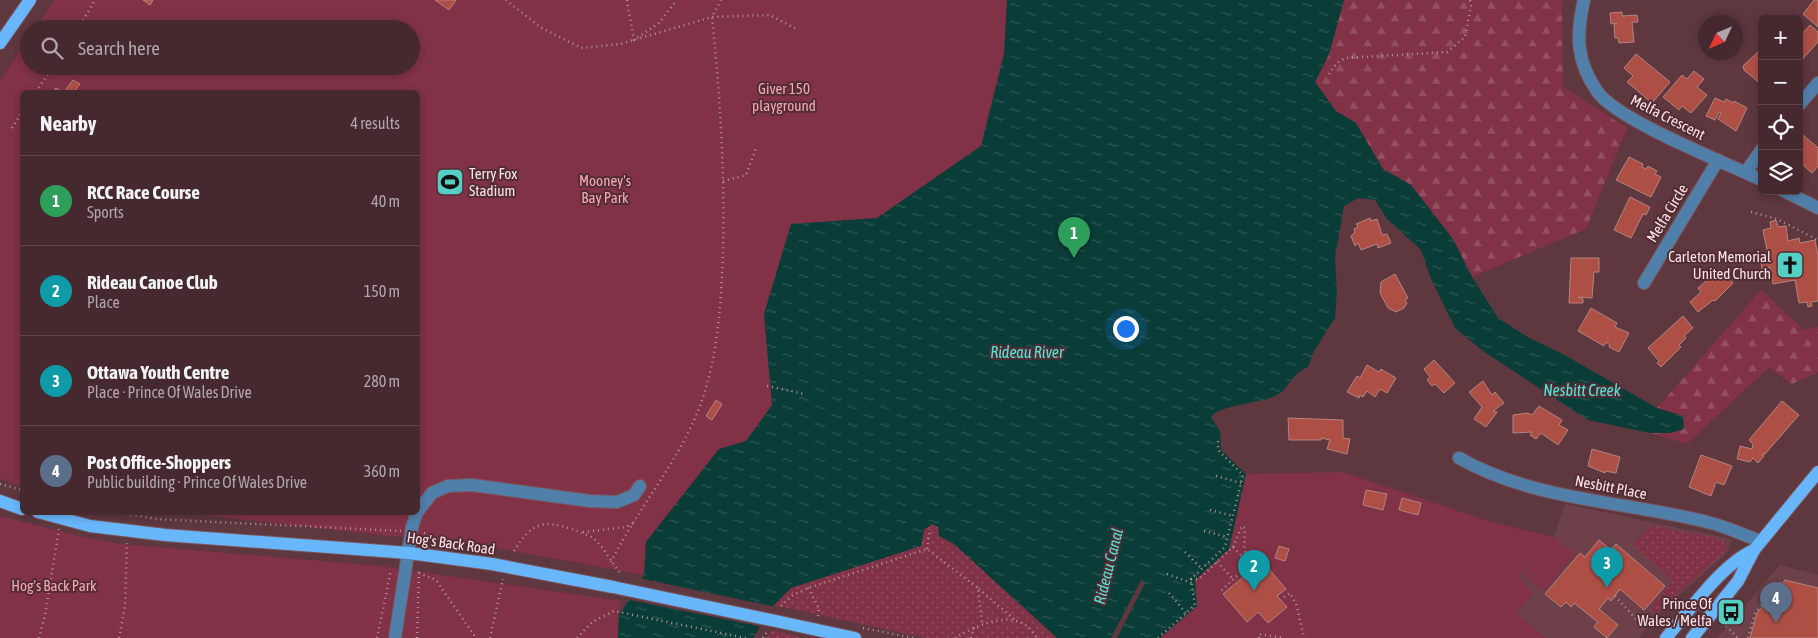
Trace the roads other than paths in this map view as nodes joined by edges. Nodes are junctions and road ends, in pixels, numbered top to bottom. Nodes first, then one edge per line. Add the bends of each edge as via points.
1 (30, 0) edge
2 (1584, 0) edge
3 (0, 43) edge
4 (1818, 83) edge
5 (1803, 100) edge
6 (1761, 150) edge
7 (1718, 160) junction
8 (1746, 172) junction
9 (1758, 178) edge
10 (1792, 195) edge
11 (1818, 208) edge
12 (1644, 283) dead end
13 (1459, 458) dead end
14 (1818, 472) edge
15 (640, 486) dead end
16 (0, 501) edge
17 (20, 507) edge
18 (420, 508) edge
19 (49, 515) edge
20 (416, 515) edge
21 (1757, 545) junction
22 (409, 553) junction
23 (395, 638) edge
24 (855, 638) edge
25 (1666, 638) edge
26 (1692, 638) edge

1 - 3 main road
2 - 7 street, Melfa Crescent via 1578,29 1584,66 1598,93 1622,113
4 - 5 street
6 - 8 street
7 - 8 street, Melfa Crescent
7 - 12 street, Melfa Circle
8 - 9 street, Melfa Crescent
10 - 11 street
13 - 21 street, Nesbitt Place via 1482,471 1534,489 1709,522
14 - 21 main road
15 - 18 street via 634,495 617,502 472,485 448,486 432,493
16 - 17 main road
19 - 22 main road, Hog's Back Road via 90,526 165,534
20 - 22 street
21 - 25 main road via 1725,571
21 - 26 main road via 1738,581
22 - 23 street
22 - 24 main road, Hog's Back Road, bridge via 492,564 613,587

